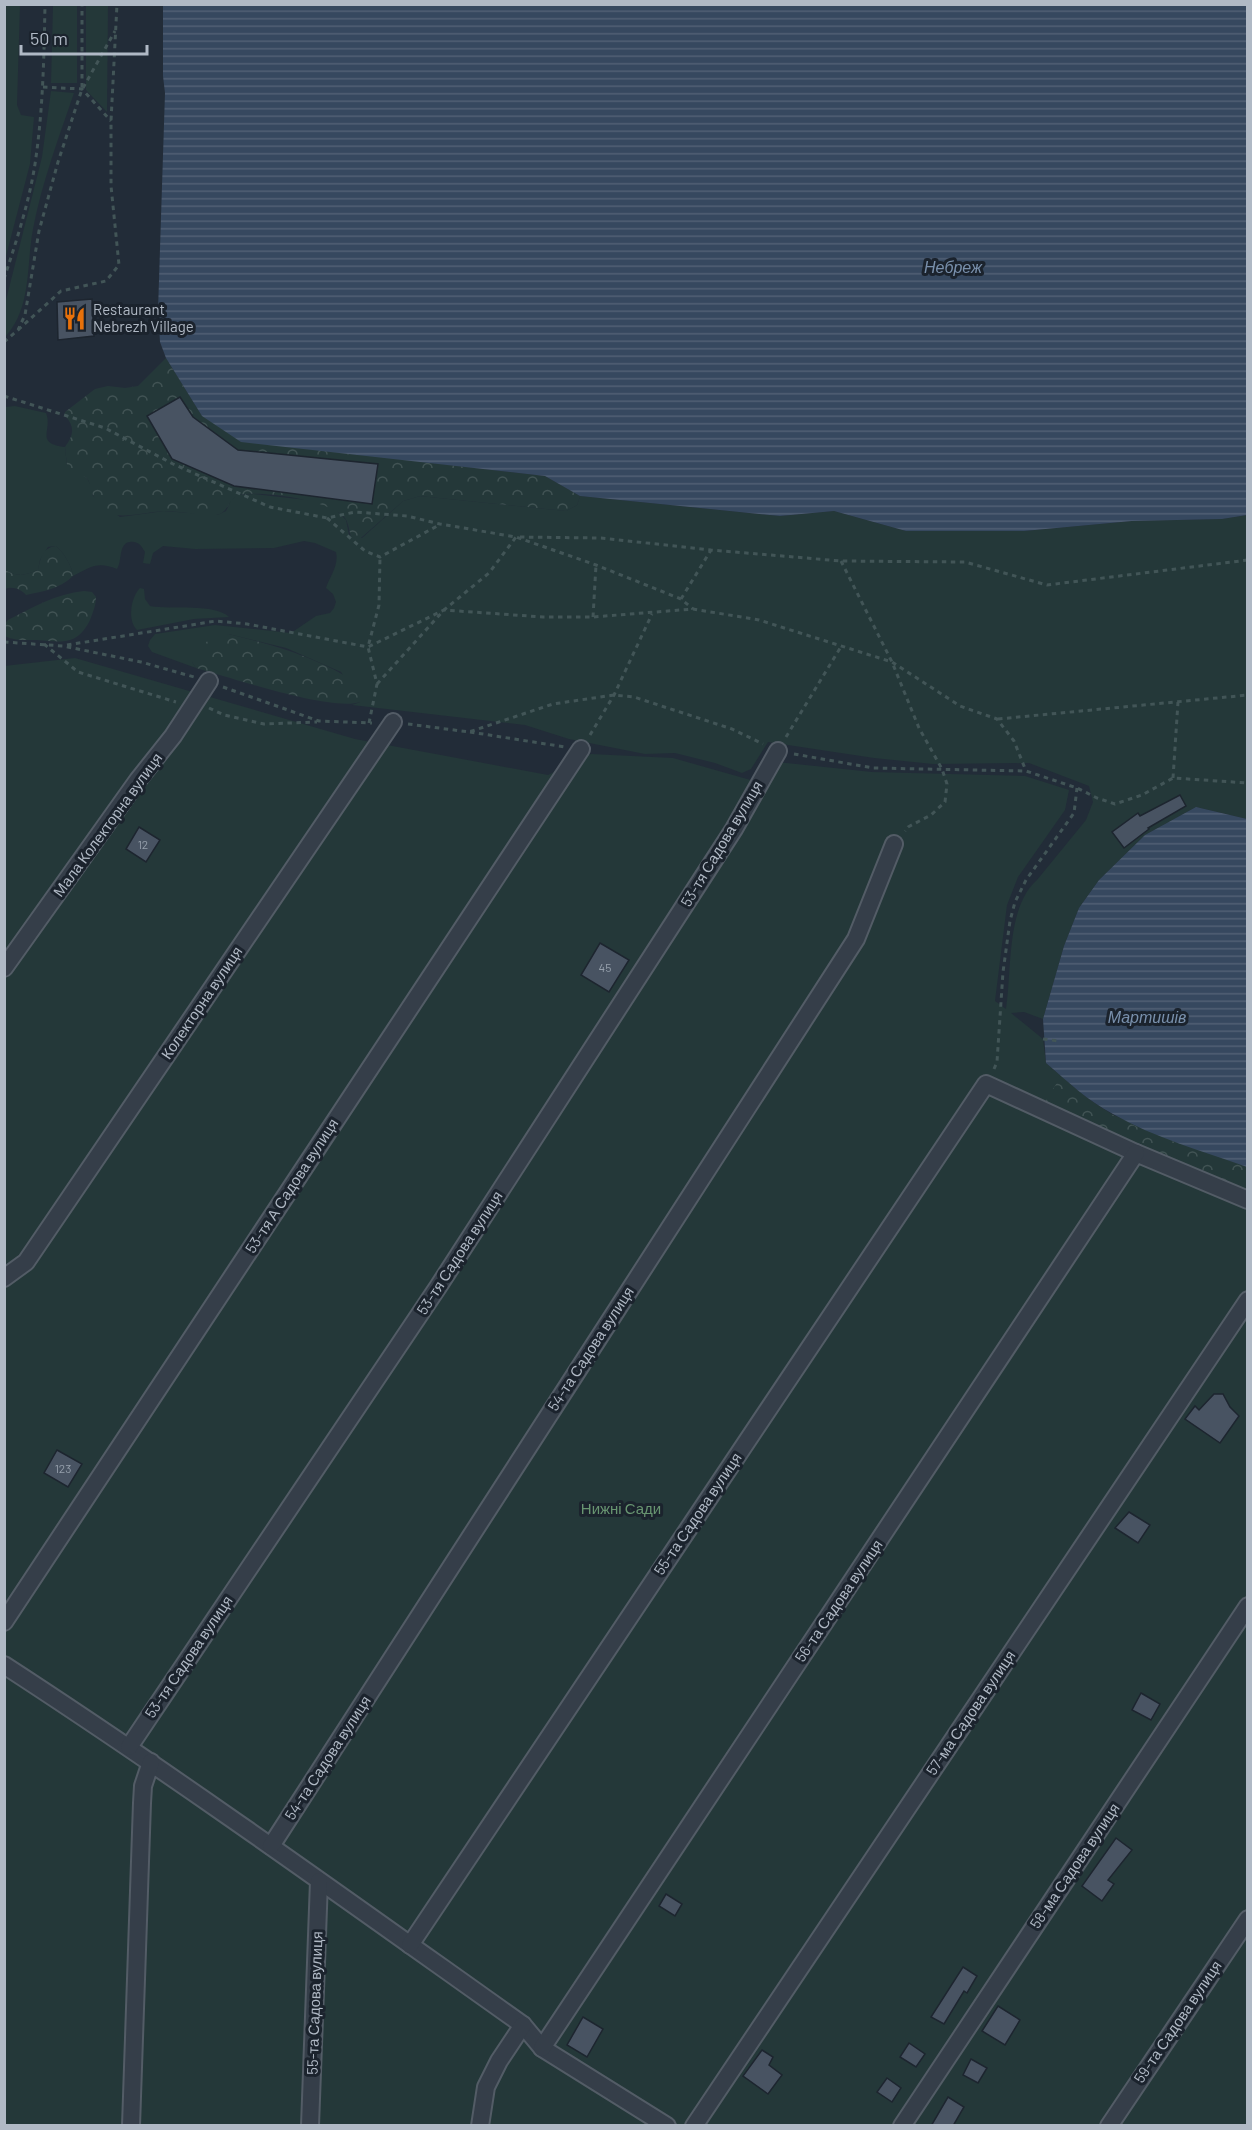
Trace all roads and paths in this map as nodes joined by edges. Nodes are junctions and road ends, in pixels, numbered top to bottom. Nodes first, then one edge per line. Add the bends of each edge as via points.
1 (45, 4) edge
2 (82, 4) edge
3 (117, 4) edge
4 (116, 28) junction
5 (43, 87) junction
6 (82, 89) junction
7 (111, 122) junction
8 (4, 279) edge
9 (18, 330) junction
10 (4, 342) edge
11 (4, 396) edge
12 (327, 518) junction
13 (440, 524) junction
14 (516, 537) junction
15 (711, 550) junction
16 (380, 557) junction
17 (1248, 560) edge
18 (841, 561) junction
19 (597, 565) junction
20 (681, 599) junction
21 (444, 609) junction
22 (693, 609) junction
23 (652, 614) junction
24 (593, 617) junction
25 (4, 642) edge
26 (44, 644) junction
27 (843, 645) junction
28 (63, 646) junction
29 (368, 647) junction
30 (892, 662) junction
31 (209, 681) junction
32 (377, 684) junction
33 (614, 695) junction
34 (1248, 695) edge
35 (1178, 702) junction
36 (194, 704) junction
37 (997, 719) junction
38 (319, 722) junction
39 (393, 722) junction
40 (368, 723) junction
41 (469, 732) junction
42 (581, 749) junction
43 (778, 751) junction
44 (942, 769) junction
45 (1026, 771) junction
46 (1173, 778) junction
47 (1248, 783) edge
48 (1077, 788) junction
49 (894, 844) joint
50 (4, 968) edge
51 (1043, 1039) dead end
52 (1059, 1041) dead end
53 (986, 1084) junction
54 (1136, 1153) junction
55 (1248, 1200) edge
56 (4, 1278) edge
57 (1248, 1300) edge
58 (1248, 1606) edge
59 (4, 1622) edge
60 (4, 1665) edge
61 (129, 1747) junction
62 (151, 1762) junction
63 (271, 1846) junction
64 (320, 1881) junction
65 (1248, 1919) edge
66 (410, 1945) junction
67 (523, 2025) junction
68 (542, 2048) junction
69 (650, 2120) edge
70 (131, 2126) edge
71 (310, 2126) edge
72 (480, 2126) edge
73 (667, 2126) edge
74 (694, 2126) edge
75 (902, 2126) edge
76 (1109, 2126) edge

1 - 5 path
2 - 6 path
3 - 4 path
4 - 6 path
4 - 7 path
5 - 6 path
5 - 8 path via 34,166
6 - 7 path
6 - 9 path via 39,231 29,298
7 - 9 path via 111,186 119,265 106,281 61,291
9 - 10 path
11 - 12 path via 105,428 173,464 270,507
12 - 13 path via 355,512 407,516
12 - 16 path via 365,551
13 - 14 path
13 - 16 path
14 - 15 path via 601,538
14 - 19 path
14 - 21 path via 489,573
15 - 18 path
15 - 20 path
16 - 29 path via 379,605
17 - 18 path via 1047,585 965,562
18 - 30 path
19 - 20 path
19 - 24 path
20 - 22 path
21 - 24 path
21 - 29 path
21 - 32 path
22 - 23 path
22 - 27 path via 759,620
23 - 24 path
23 - 33 path
25 - 26 path
26 - 28 path
26 - 36 path via 78,672
27 - 30 path
27 - 43 path
28 - 29 path via 216,621
28 - 31 path
29 - 32 path
30 - 37 path via 960,706
30 - 44 path via 919,728
31 - 36 street, Мала Колекторна вулиця
31 - 38 path
32 - 40 path
33 - 41 path via 553,704
33 - 42 path
33 - 43 path via 634,697 732,729
34 - 35 path
35 - 37 path
35 - 46 path
36 - 38 path via 264,724
36 - 50 street, Мала Колекторна вулиця
37 - 45 path via 1014,741
38 - 40 path
39 - 40 path
39 - 41 path
39 - 56 street, Колекторна вулиця via 26,1262
41 - 42 path
42 - 59 street, 53-тя А Садова вулиця
43 - 44 path via 873,768
43 - 61 street, 53-тя Садова вулиця via 734,829 438,1287
44 - 45 path
44 - 49 path via 947,784 945,802 908,827
45 - 48 path
46 - 47 path
46 - 48 path via 1115,804
48 - 53 path via 1074,813 1015,902 1003,972 997,1062
49 - 63 street, 54-та Садова вулиця via 856,939
51 - 52 path
53 - 54 street
53 - 66 street, 55-та Садова вулиця
54 - 55 street
54 - 68 street, 56-та Садова вулиця
57 - 74 street, 57-ма Садова вулиця
58 - 75 street, 58-ма Садова вулиця
60 - 61 street
61 - 62 street
62 - 63 street
62 - 70 street via 142,1803
63 - 64 street
64 - 66 street
64 - 71 street, 55-та Садова вулиця
65 - 76 street, 59-та Садова вулиця
66 - 67 street
67 - 68 street
67 - 72 street via 486,2087
68 - 69 street
69 - 73 street

